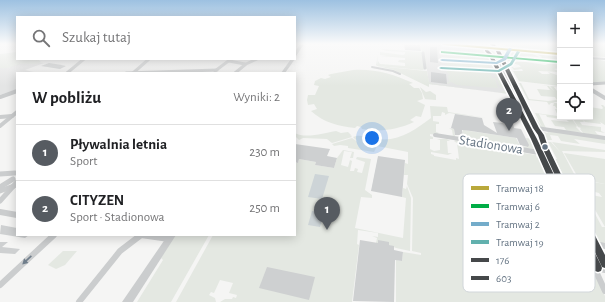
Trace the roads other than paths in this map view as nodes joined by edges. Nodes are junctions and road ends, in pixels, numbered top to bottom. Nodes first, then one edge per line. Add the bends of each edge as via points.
1 (424, 58) edge
2 (501, 58) edge
3 (83, 60) edge
4 (148, 60) edge
5 (152, 60) edge
6 (230, 60) edge
7 (255, 60) edge
8 (291, 60) edge
9 (245, 64) junction
10 (372, 67) dead end
11 (425, 68) dead end
12 (216, 70) joint
13 (68, 72) edge
14 (135, 72) edge
15 (139, 72) edge
16 (171, 72) edge
17 (236, 72) edge
18 (284, 72) edge
19 (400, 74) dead end
20 (593, 84) edge
21 (605, 84) edge
22 (16, 91) edge
23 (593, 91) edge
24 (0, 97) edge
25 (605, 98) edge
26 (525, 113) junction
27 (15, 116) edge
28 (0, 117) edge
29 (527, 124) junction
30 (0, 126) edge
31 (535, 127) junction
32 (435, 135) dead end
33 (605, 138) edge
34 (543, 150) junction
35 (546, 165) junction
36 (554, 166) junction
37 (0, 174) edge
38 (550, 174) edge
39 (558, 174) edge
40 (15, 181) edge
41 (0, 189) edge
42 (0, 201) edge
43 (0, 212) edge
44 (16, 215) edge
45 (53, 236) edge
46 (140, 236) edge
47 (156, 236) edge
48 (171, 237) edge
49 (595, 241) edge
50 (595, 244) edge
51 (605, 246) edge
52 (603, 260) edge
53 (595, 267) edge
54 (595, 269) edge
55 (605, 270) edge
56 (0, 285) edge
57 (605, 290) edge
58 (79, 302) edge
59 (127, 302) edge

1 - 11 street
2 - 26 street
3 - 13 street
4 - 14 street
5 - 15 street
6 - 9 street
6 - 12 street
7 - 9 street
8 - 18 street
9 - 17 street
10 - 19 street
12 - 16 street
20 - 21 street
22 - 24 street
23 - 25 street
26 - 29 street
26 - 31 street
27 - 28 street
27 - 30 street
29 - 31 street
29 - 34 street
31 - 33 street
31 - 34 street
32 - 34 street, Stadionowa
34 - 35 street
34 - 36 street
35 - 36 street
35 - 38 street
36 - 39 street
37 - 40 street
40 - 41 street
40 - 42 street
43 - 44 street
45 -> 56 street
46 - 58 street via 120,251
47 - 48 street
48 - 59 street
49 - 51 street
50 - 52 street
53 - 55 street
54 - 57 street

